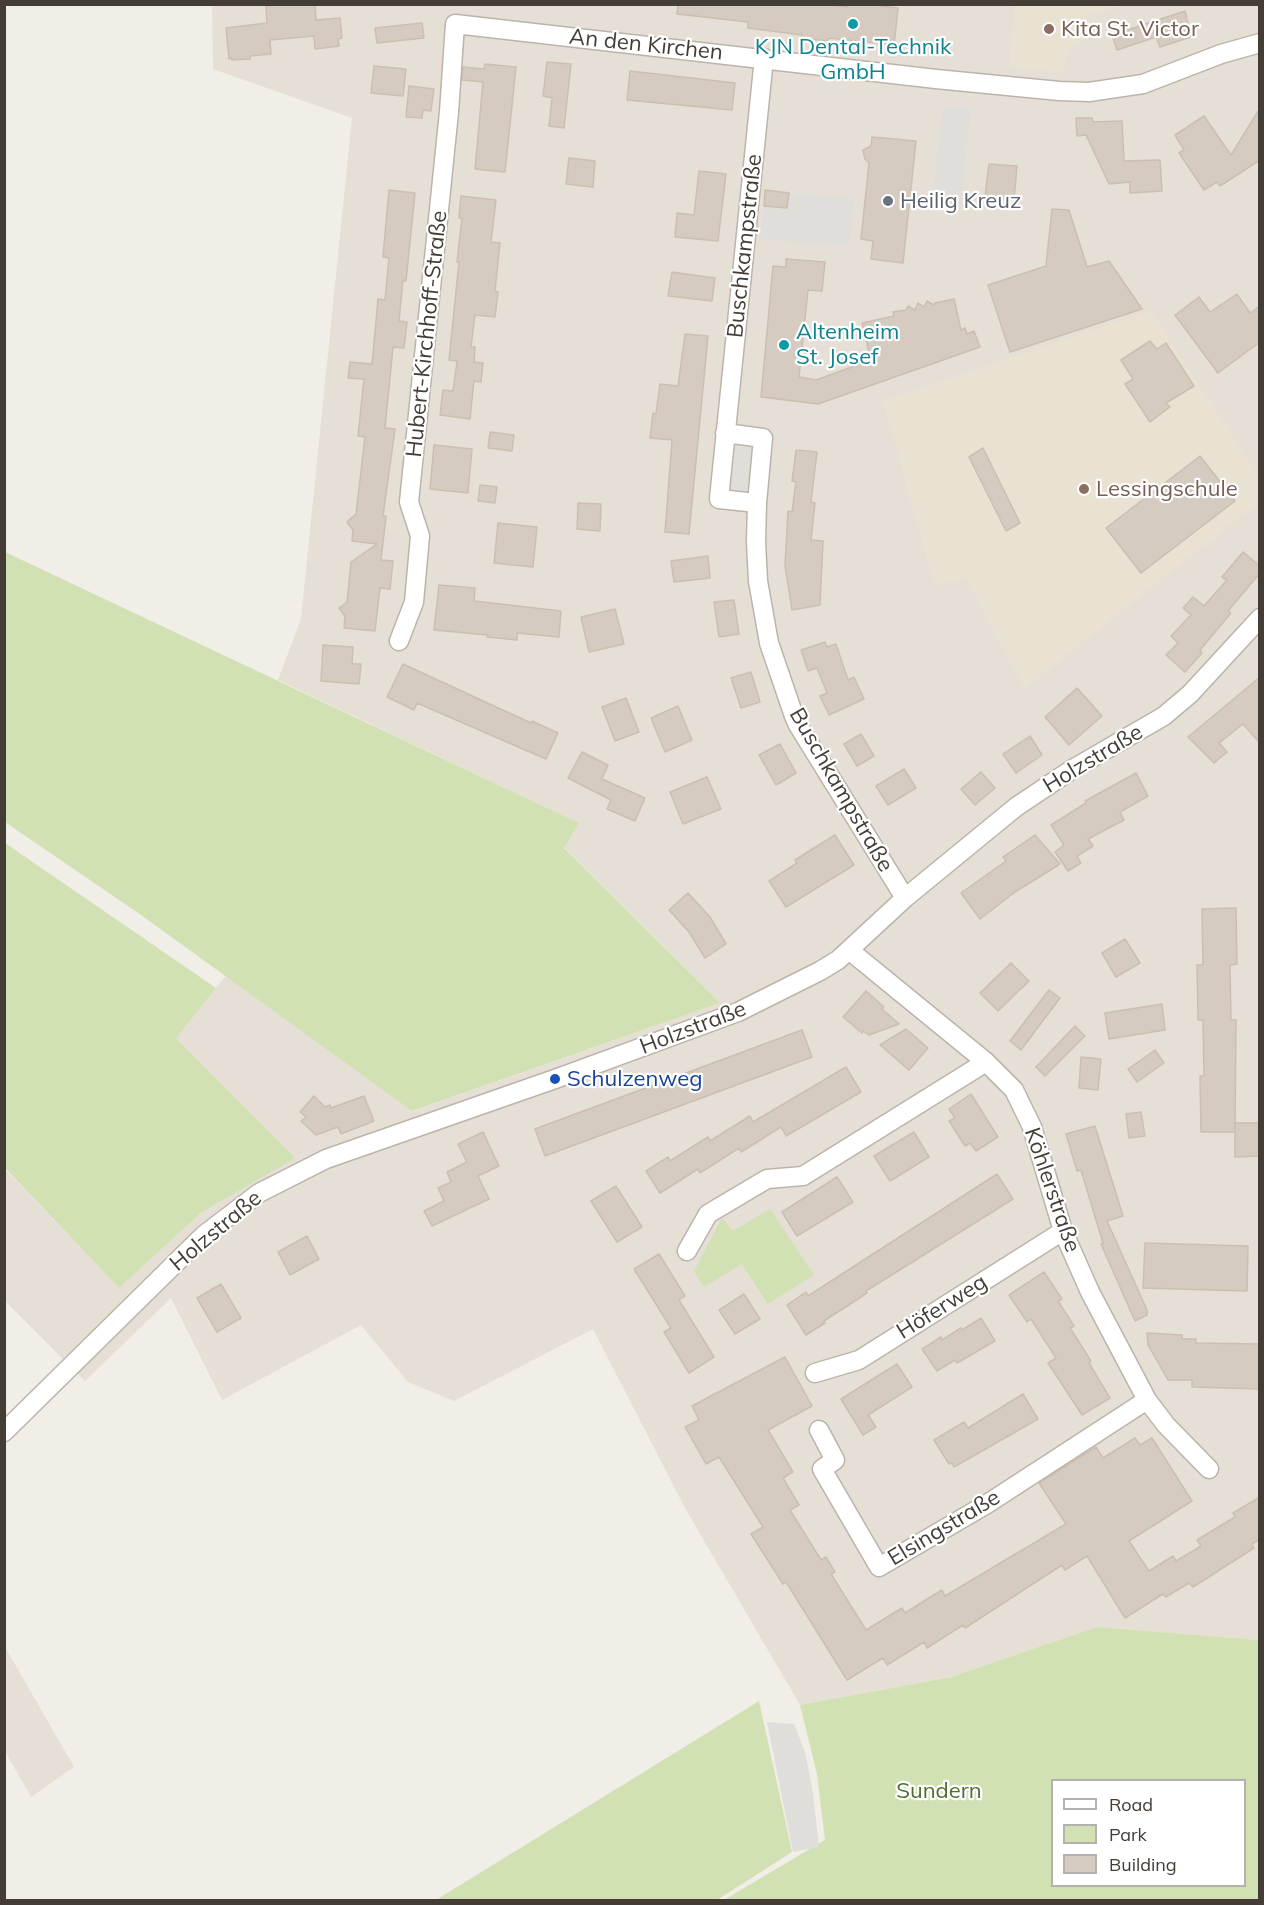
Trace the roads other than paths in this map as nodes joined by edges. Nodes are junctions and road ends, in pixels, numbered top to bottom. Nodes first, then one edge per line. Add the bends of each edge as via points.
1 (455, 24) joint
2 (1260, 43) edge
3 (764, 58) junction
4 (726, 433) junction
5 (757, 503) junction
6 (1260, 618) edge
7 (399, 641) dead end
8 (905, 898) junction
9 (849, 950) junction
10 (986, 1062) junction
11 (1063, 1231) junction
12 (687, 1251) dead end
13 (815, 1373) dead end
14 (1148, 1400) junction
15 (819, 1430) dead end
16 (4, 1432) edge
17 (1209, 1469) dead end

1 - 3 street, An den Kirchen
1 - 7 street, Hubert-Kirchhoff-Straße via 410,502 420,536 414,602
2 - 3 street, An den Kirchen via 1143,84 1089,92
3 - 4 street, Buschkampstraße
4 - 5 street, Buschkampstraße via 763,438
4 - 5 street, Buschkampstraße via 719,499
5 - 8 street, Buschkampstraße via 758,581 769,643 794,716
6 - 8 street, Holzstraße via 1190,694 1164,716 1016,807
8 - 9 street, Holzstraße
9 - 10 street, Köhlerstraße
9 - 16 street, Holzstraße via 813,976 738,1012 326,1159 259,1192 204,1235
10 - 11 street, Köhlerstraße via 1014,1090 1032,1127
10 - 12 street via 803,1176 767,1179 708,1214
11 - 13 street, Höferweg via 859,1360
11 - 14 street, Köhlerstraße via 1090,1292
14 - 15 street, Elsingstraße via 987,1504 879,1567 822,1469 835,1460
14 - 17 street, Köhlerstraße via 1166,1425

